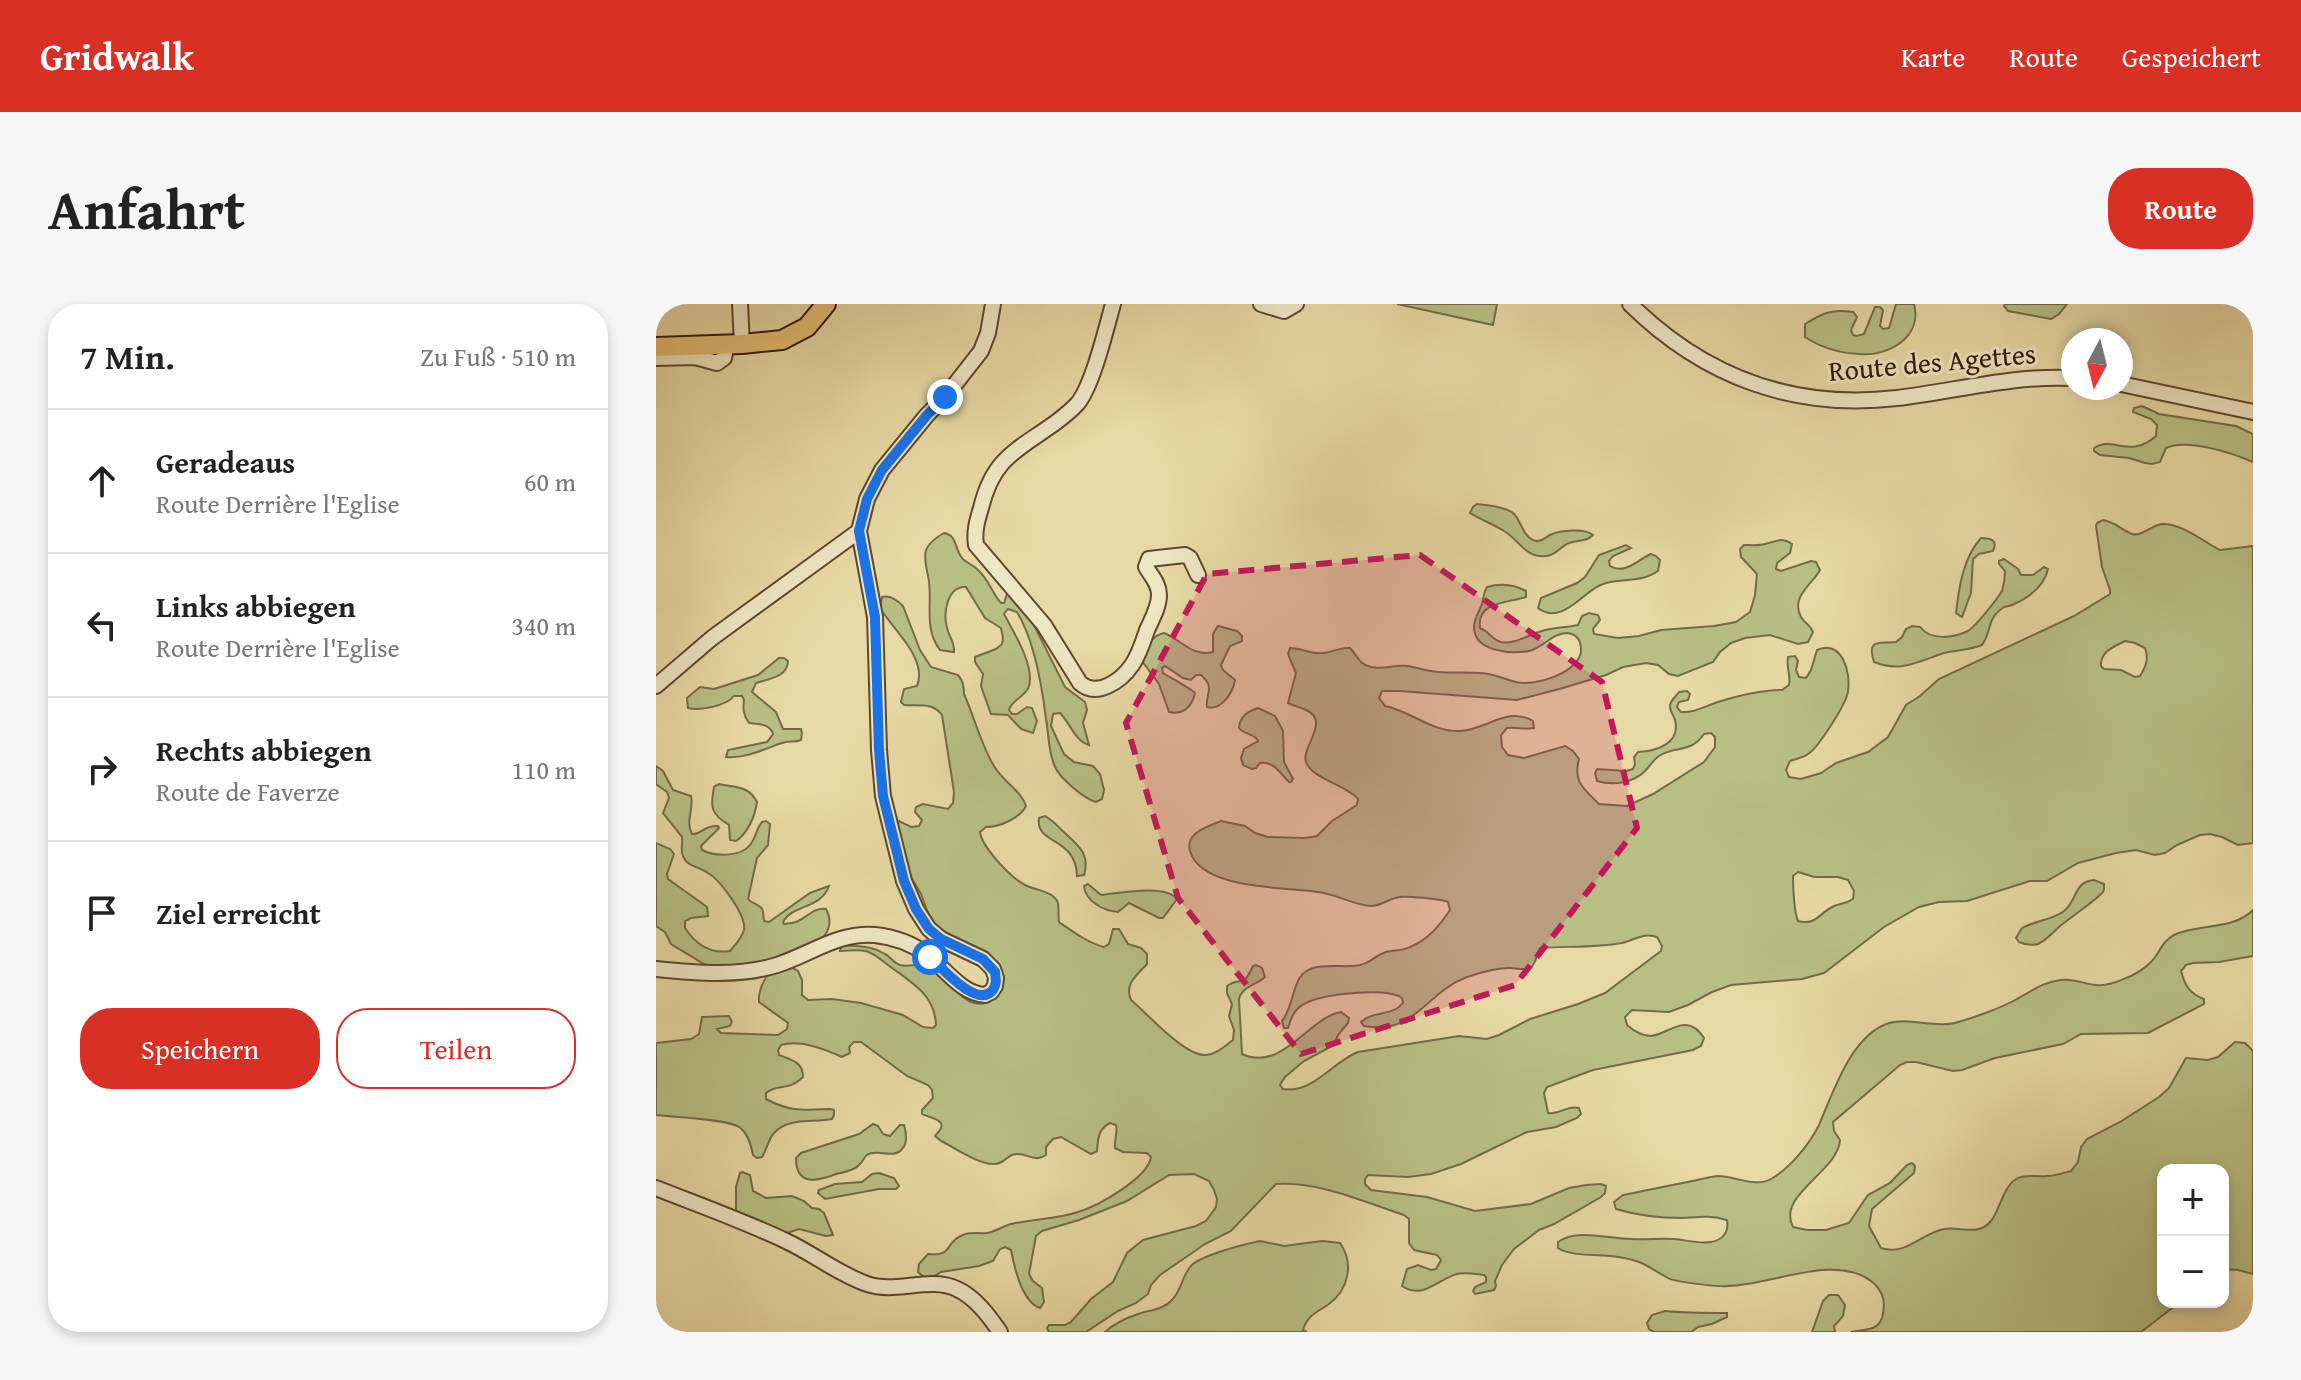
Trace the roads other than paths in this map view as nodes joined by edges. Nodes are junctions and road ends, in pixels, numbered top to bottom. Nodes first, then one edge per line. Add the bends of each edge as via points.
1 (740, 304) edge
2 (826, 304) edge
3 (993, 304) edge
4 (1113, 304) edge
5 (1261, 304) edge
6 (1296, 304) edge
7 (1630, 304) edge
8 (734, 344) junction
9 (656, 347) edge
10 (656, 358) edge
11 (2061, 378) edge
12 (2133, 387) edge
13 (2253, 412) edge
14 (859, 531) junction
15 (1198, 575) dead end
16 (656, 686) edge
17 (656, 969) edge
18 (656, 1188) edge
19 (1000, 1332) edge

1 - 8 street
2 - 8 main road via 796,335
3 - 14 street via 981,351 882,470
4 - 15 street via 1079,401 1017,447 992,476 975,530 976,545 1044,625 1080,683 1094,690 1123,676 1134,663 1159,598 1158,585 1146,567 1149,559 1185,555
5 - 6 street via 1284,311
7 - 11 street, Route des Agettes via 1671,340 1716,367 1768,389 1819,399 1872,400
8 - 9 main road
8 - 10 street via 717,363 695,357
12 - 13 street
14 - 16 street via 712,638
14 - 17 street via 875,617 883,796 904,881 929,929 987,963 995,972 995,986 985,995 972,993 913,946 867,935 839,939 753,970
18 - 19 street via 783,1240 862,1283 960,1290

